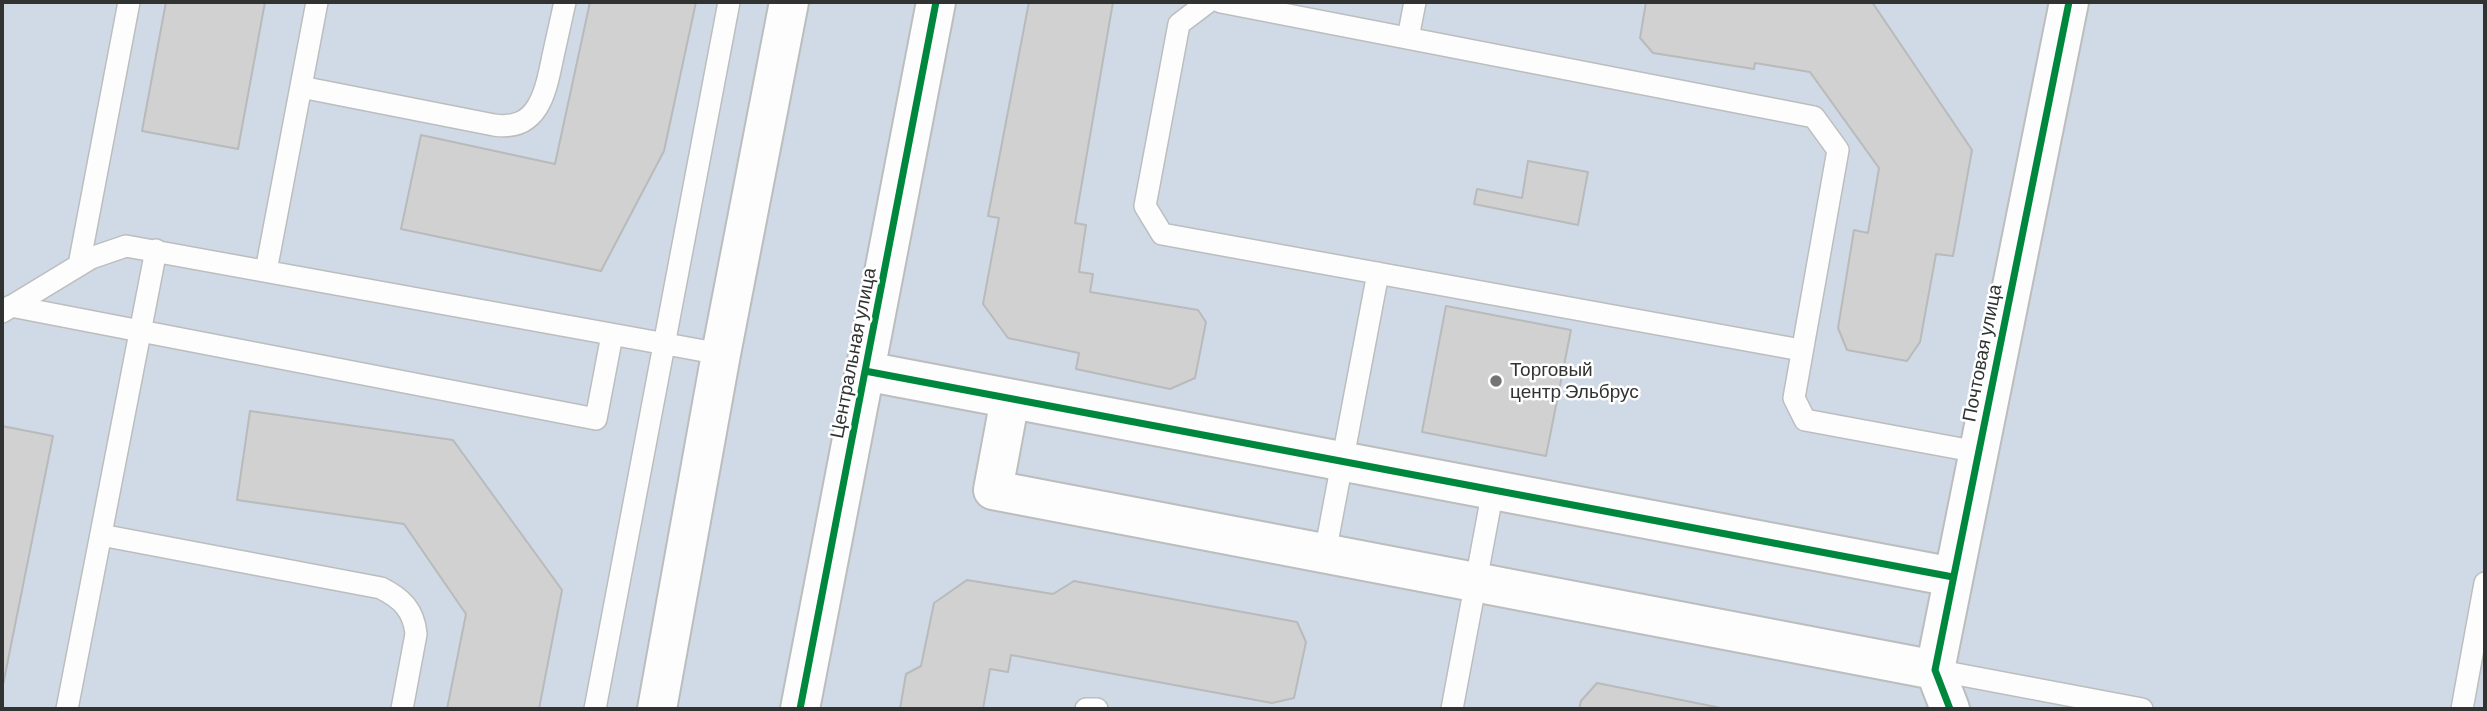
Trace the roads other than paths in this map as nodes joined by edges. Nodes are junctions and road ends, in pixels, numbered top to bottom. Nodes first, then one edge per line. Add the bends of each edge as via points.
1 (129, 2) edge
2 (317, 2) edge
3 (565, 2) edge
4 (729, 2) edge
5 (789, 2) edge
6 (936, 2) edge
7 (1208, 2) edge
8 (1222, 2) edge
9 (1415, 2) edge
10 (2069, 2) edge
11 (1408, 38) junction
12 (301, 87) junction
13 (156, 250) junction
14 (79, 265) junction
15 (266, 271) junction
16 (1378, 273) junction
17 (7, 309) edge
18 (140, 331) junction
19 (612, 335) junction
20 (664, 345) junction
21 (1801, 350) junction
22 (721, 354) junction
23 (866, 371) junction
24 (1010, 399) junction
25 (1978, 452) junction
26 (1343, 462) junction
27 (1493, 490) junction
28 (101, 535) junction
29 (1325, 553) junction
30 (1953, 578) junction
31 (1476, 583) junction
32 (2485, 583) edge
33 (1935, 670) junction
34 (67, 709) edge
35 (402, 709) edge
36 (595, 709) edge
37 (657, 709) edge
38 (800, 709) edge
39 (1086, 709) edge
40 (1097, 709) edge
41 (1452, 709) edge
42 (1950, 709) edge
43 (2142, 709) edge
44 (2462, 709) edge

1 - 14 lane
2 - 12 lane
3 - 12 lane via 542,101 517,124 502,127
4 - 20 lane
5 - 22 street
6 - 23 street, Центральная улица
7 - 16 lane via 1179,24 1145,206 1162,234
8 - 11 lane
9 - 11 lane
10 - 25 street, Почтовая улица
11 - 21 lane via 1814,117 1838,150
12 - 15 lane
13 - 14 lane via 126,246
13 - 15 lane
13 - 18 lane
14 - 17 lane
15 - 19 lane
16 - 21 lane
16 - 26 lane
17 - 18 lane
18 - 19 lane via 596,419
18 - 28 lane
19 - 20 lane
20 - 22 lane
20 - 36 lane
21 - 25 lane via 1794,398 1805,420
22 - 37 street
23 - 24 street
23 - 38 street, Центральная улица
24 - 26 street
24 - 29 street via 993,490
25 - 30 street, Почтовая улица
26 - 27 street
26 - 29 lane
27 - 30 street
27 - 31 lane
28 - 34 lane
28 - 35 lane via 381,587 397,596 408,607 416,634
29 - 31 street
30 - 33 street, Почтовая улица
31 - 33 street
31 - 41 lane
32 - 44 lane
33 - 42 street
33 - 43 lane
39 - 40 lane

